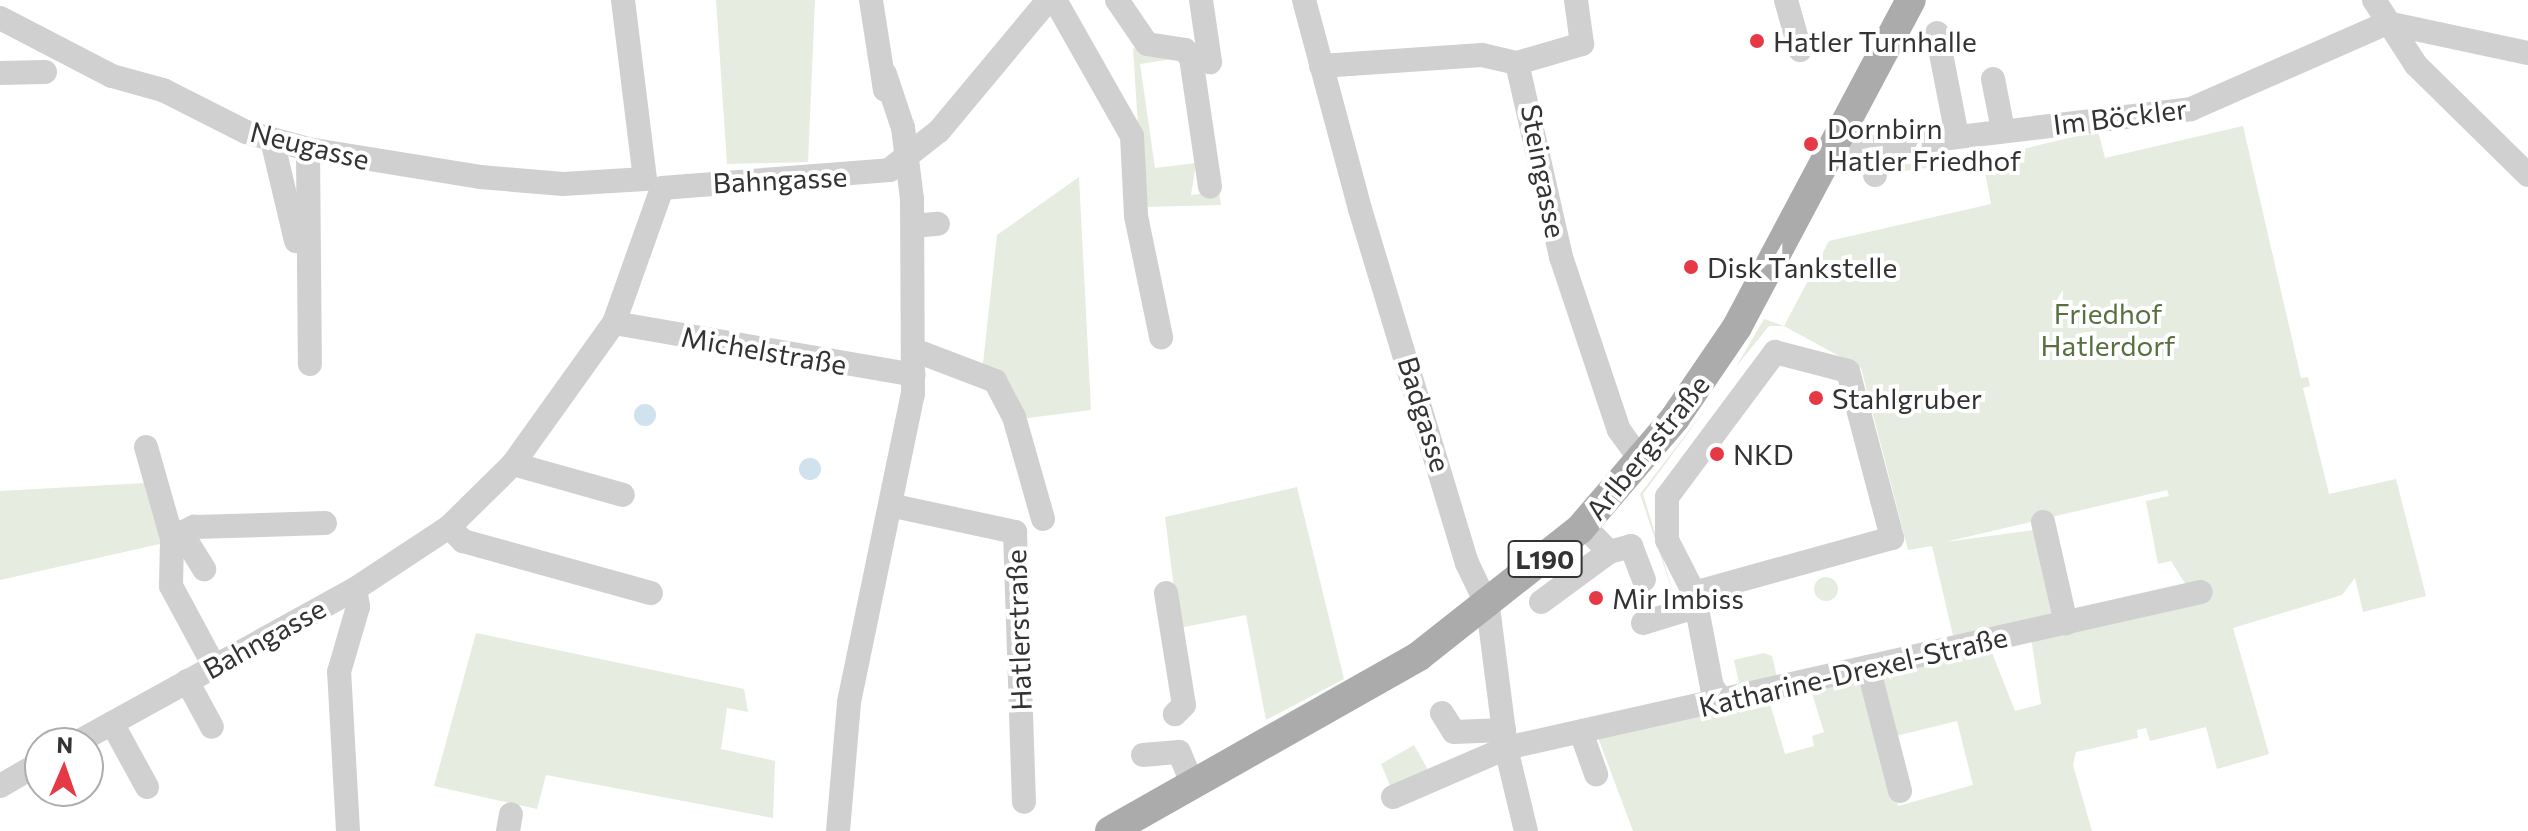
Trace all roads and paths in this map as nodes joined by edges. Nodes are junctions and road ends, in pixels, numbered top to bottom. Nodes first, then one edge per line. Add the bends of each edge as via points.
1 (623, 0) edge
2 (871, 0) edge
3 (1048, 0) edge
4 (1055, 0) edge
5 (1117, 0) edge
6 (1201, 0) edge
7 (1304, 0) edge
8 (1576, 0) edge
9 (1786, 0) edge
10 (1911, 0) edge
11 (2374, 0) edge
12 (0, 18) edge
13 (2387, 23) junction
14 (1937, 33) dead end
15 (1800, 50) dead end
16 (2528, 53) edge
17 (1210, 62) dead end
18 (1517, 63) junction
19 (1321, 66) junction
20 (45, 72) dead end
21 (0, 73) edge
22 (1993, 79) dead end
23 (2003, 130) junction
24 (1957, 136) junction
25 (272, 140) junction
26 (1837, 140) junction
27 (1876, 148) junction
28 (308, 149) junction
29 (900, 162) junction
30 (1875, 175) dead end
31 (2528, 175) edge
32 (653, 183) junction
33 (1210, 187) dead end
34 (938, 224) dead end
35 (912, 238) junction
36 (614, 323) junction
37 (1161, 337) dead end
38 (914, 350) junction
39 (914, 375) junction
40 (146, 447) dead end
41 (1641, 460) junction
42 (513, 464) junction
43 (623, 495) dead end
44 (894, 506) junction
45 (1043, 519) dead end
46 (2043, 522) dead end
47 (325, 523) dead end
48 (1583, 525) junction
49 (449, 527) junction
50 (176, 535) junction
51 (1626, 541) junction
52 (204, 569) dead end
53 (1551, 573) junction
54 (1644, 580) dead end
55 (355, 589) junction
56 (2201, 592) dead end
57 (651, 593) dead end
58 (1166, 593) dead end
59 (1693, 600) junction
60 (1541, 602) dead end
61 (1488, 607) junction
62 (1643, 623) dead end
63 (2066, 623) junction
64 (214, 666) junction
65 (1868, 667) junction
66 (187, 681) junction
67 (1722, 700) junction
68 (1442, 713) dead end
69 (112, 723) junction
70 (104, 727) edge
71 (212, 727) dead end
72 (1505, 739) junction
73 (1574, 739) junction
74 (1179, 752) junction
75 (1143, 755) dead end
76 (24, 772) edge
77 (1596, 774) dead end
78 (1192, 783) junction
79 (0, 786) edge
80 (147, 787) dead end
81 (1900, 791) dead end
82 (1393, 797) dead end
83 (1024, 802) dead end
84 (348, 831) edge
85 (838, 831) edge
86 (1110, 831) edge
87 (1526, 831) edge

1 - 32 street
2 - 29 street
3 - 29 street via 963,105
4 - 37 street via 1132,136 1136,216
5 - 33 street via 1147,44 1185,50 1191,58
6 - 17 street
7 - 19 street, Badgasse
8 - 18 street via 1582,44
9 - 15 street
10 - 26 main road, Arlbergstraße / L190
11 - 13 street
12 - 25 street, Neugasse via 84,64 163,90
13 - 16 street
13 - 23 street, Im Böckler via 2191,109
13 - 31 street via 2458,112
14 - 24 street
18 - 19 street via 1482,55
18 - 41 street, Steingasse via 1561,257 1619,430
19 - 61 street, Badgasse via 1467,563
20 - 21 street
22 - 23 street
23 - 24 street, Im Böckler
24 - 27 street, Im Böckler
25 - 28 street, Neugasse
25 - 28 street via 280,194 296,232 304,358
26 - 27 street, Im Böckler
26 - 41 main road, Arlbergstraße / L190 via 1737,327
27 - 30 street
28 - 32 street, Neugasse via 468,176 563,184
29 - 32 street, Bahngasse via 874,174
29 - 35 street
32 - 36 street, Bahngasse
34 - 35 street
35 - 38 street
36 - 39 street, Michelstraße
36 - 42 street, Bahngasse
38 - 39 street
38 - 45 street via 995,381 1014,417
39 - 44 street
40 - 50 street
41 - 48 main road, Arlbergstraße / L190
42 - 43 street
42 - 49 street, Bahngasse
44 - 83 street, Hatlerstraße via 1015,532
44 - 85 street via 849,702
46 - 63 street
47 - 50 street
48 - 51 street
48 - 53 main road, Arlbergstraße / L190
49 - 55 street, Bahngasse
49 - 57 street via 463,541
50 - 52 street
50 - 64 street via 171,586
51 - 53 street
51 - 54 street
53 - 60 street
53 - 61 main road, Arlbergstraße / L190
55 - 64 street, Bahngasse
55 - 84 street via 358,607 339,672
56 - 63 street, Katharine-Drexel-Straße
58 - 74 street via 1184,705 1174,711
59 - 59 street via 1892,538 1848,371 1775,352 1667,497 1667,540
59 - 62 street
59 - 67 street via 1712,687
61 - 72 street, Badgasse
61 - 78 main road, Arlbergstraße / L190 via 1419,656
63 - 65 street, Katharine-Drexel-Straße
64 - 66 street, Bahngasse
65 - 67 street, Katharine-Drexel-Straße via 1832,665
65 - 81 street
66 - 69 street, Bahngasse
66 - 71 street
67 - 73 street, Katharine-Drexel-Straße via 1653,709
68 - 72 street via 1454,732
69 - 70 street, Bahngasse
69 - 80 street
72 - 73 street, Katharine-Drexel-Straße
72 - 82 street
72 - 87 street, Badgasse
73 - 77 street
74 - 75 street
74 - 78 street
76 - 79 street
78 - 86 main road, Arlbergstraße / L190

